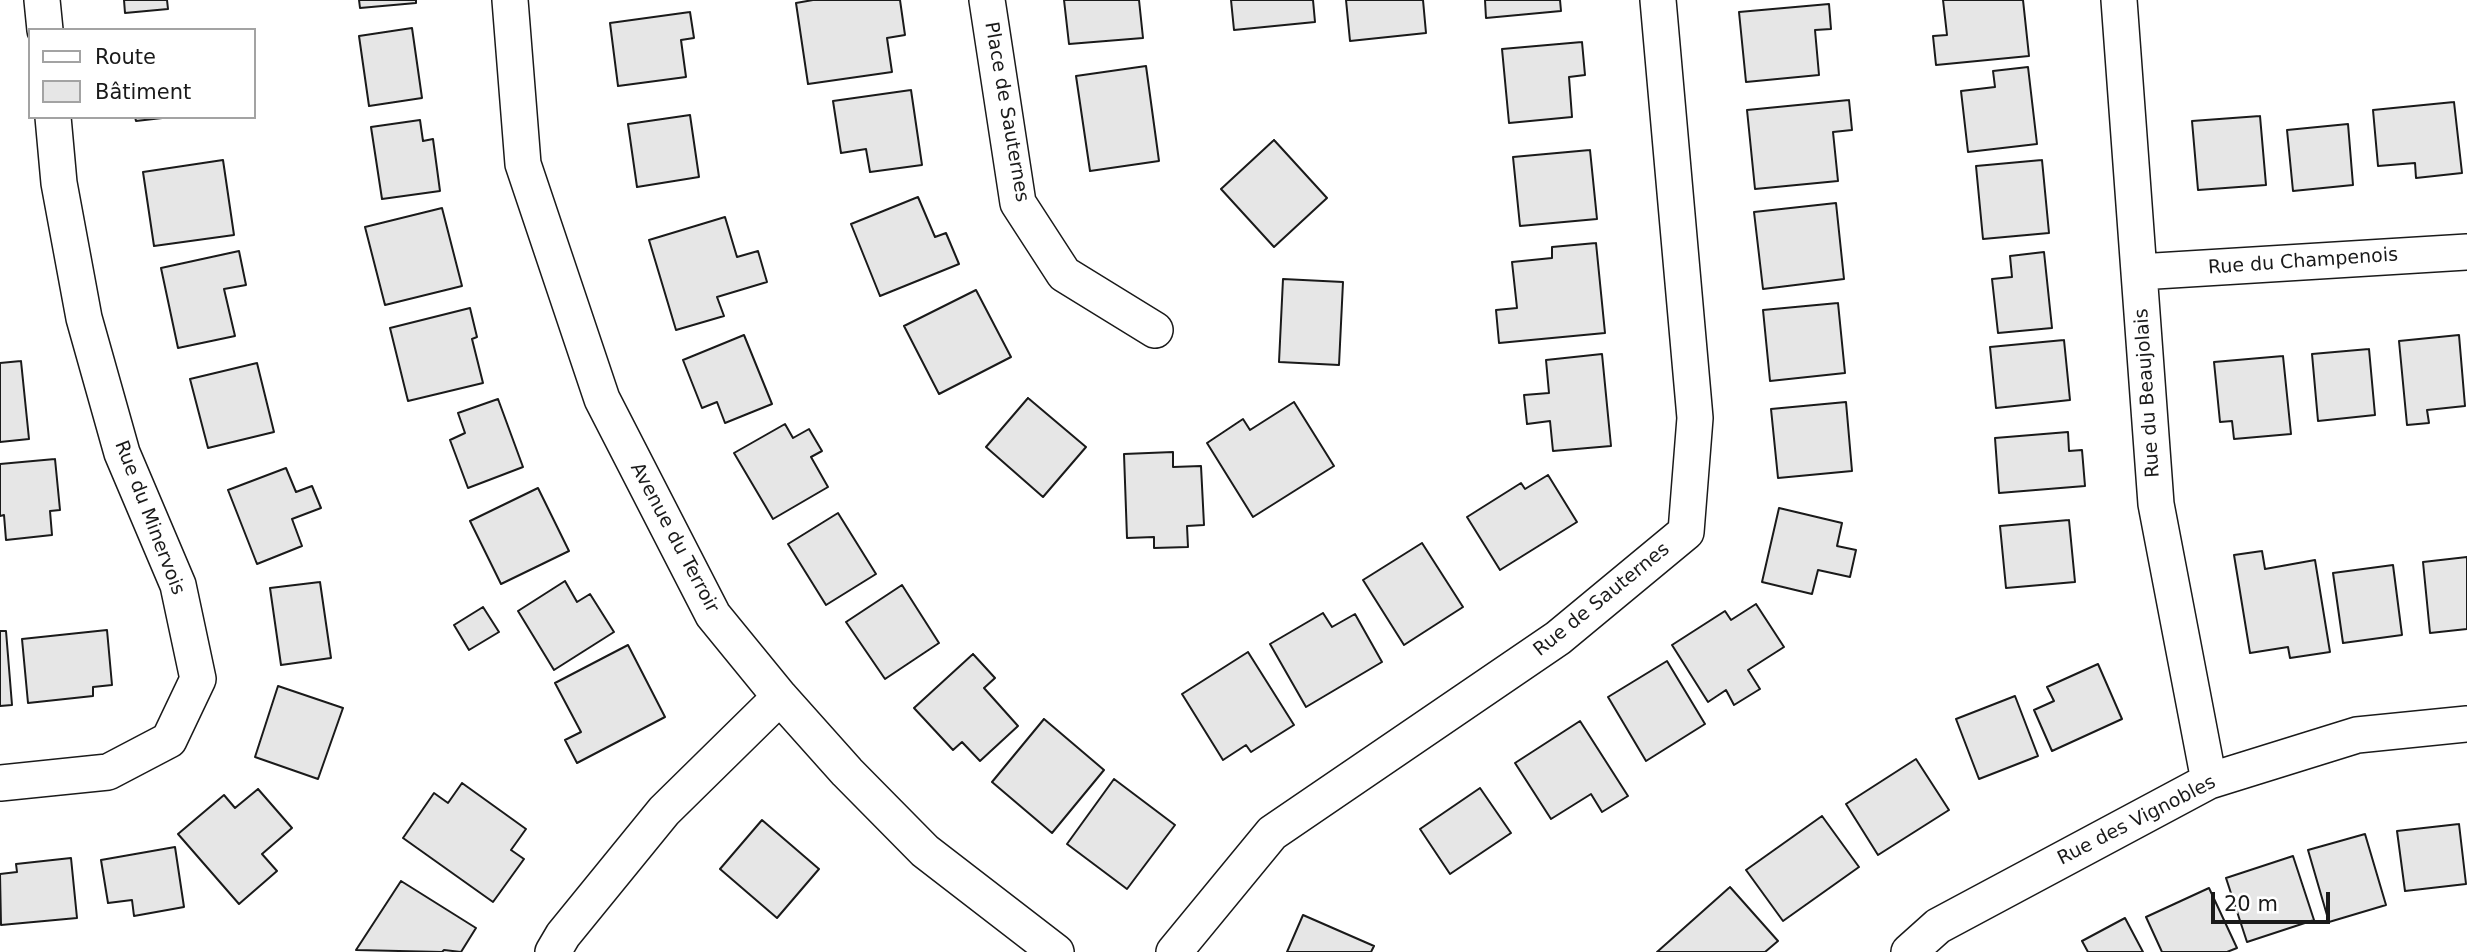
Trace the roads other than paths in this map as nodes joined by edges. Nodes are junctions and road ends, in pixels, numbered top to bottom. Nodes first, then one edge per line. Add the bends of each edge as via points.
1 (42, 0) edge
2 (510, 0) edge
3 (987, 0) edge
4 (1658, 0) edge
5 (2119, 0) edge
6 (45, 28) edge
7 (53, 119) edge
8 (2467, 252) edge
9 (2139, 272) junction
10 (1155, 330) dead end
11 (780, 698) junction
12 (2467, 724) edge
13 (2209, 781) junction
14 (0, 783) edge
15 (553, 952) edge
16 (1056, 952) edge
17 (1174, 952) edge
18 (1909, 952) edge

1 - 6 street
2 - 11 street, Avenue du Terroir via 523,164 601,399 713,615
3 - 10 street, Place de Sauternes via 1018,203 1064,274
4 - 17 street, Rue de Sauternes via 1695,418 1686,532 1559,638 1272,833
5 - 9 street, Rue du Beaujolais
7 - 14 street, Rue du Minervois via 59,183 84,318 122,453 177,585 198,679 169,740 108,772
8 - 9 street, Rue du Champenois
9 - 13 street, Rue du Beaujolais via 2156,504
11 - 15 street via 664,811
11 - 16 street, Avenue du Terroir via 925,851
12 - 13 street, Rue des Vignobles via 2357,734
13 - 18 street, Rue des Vignobles via 1938,926

